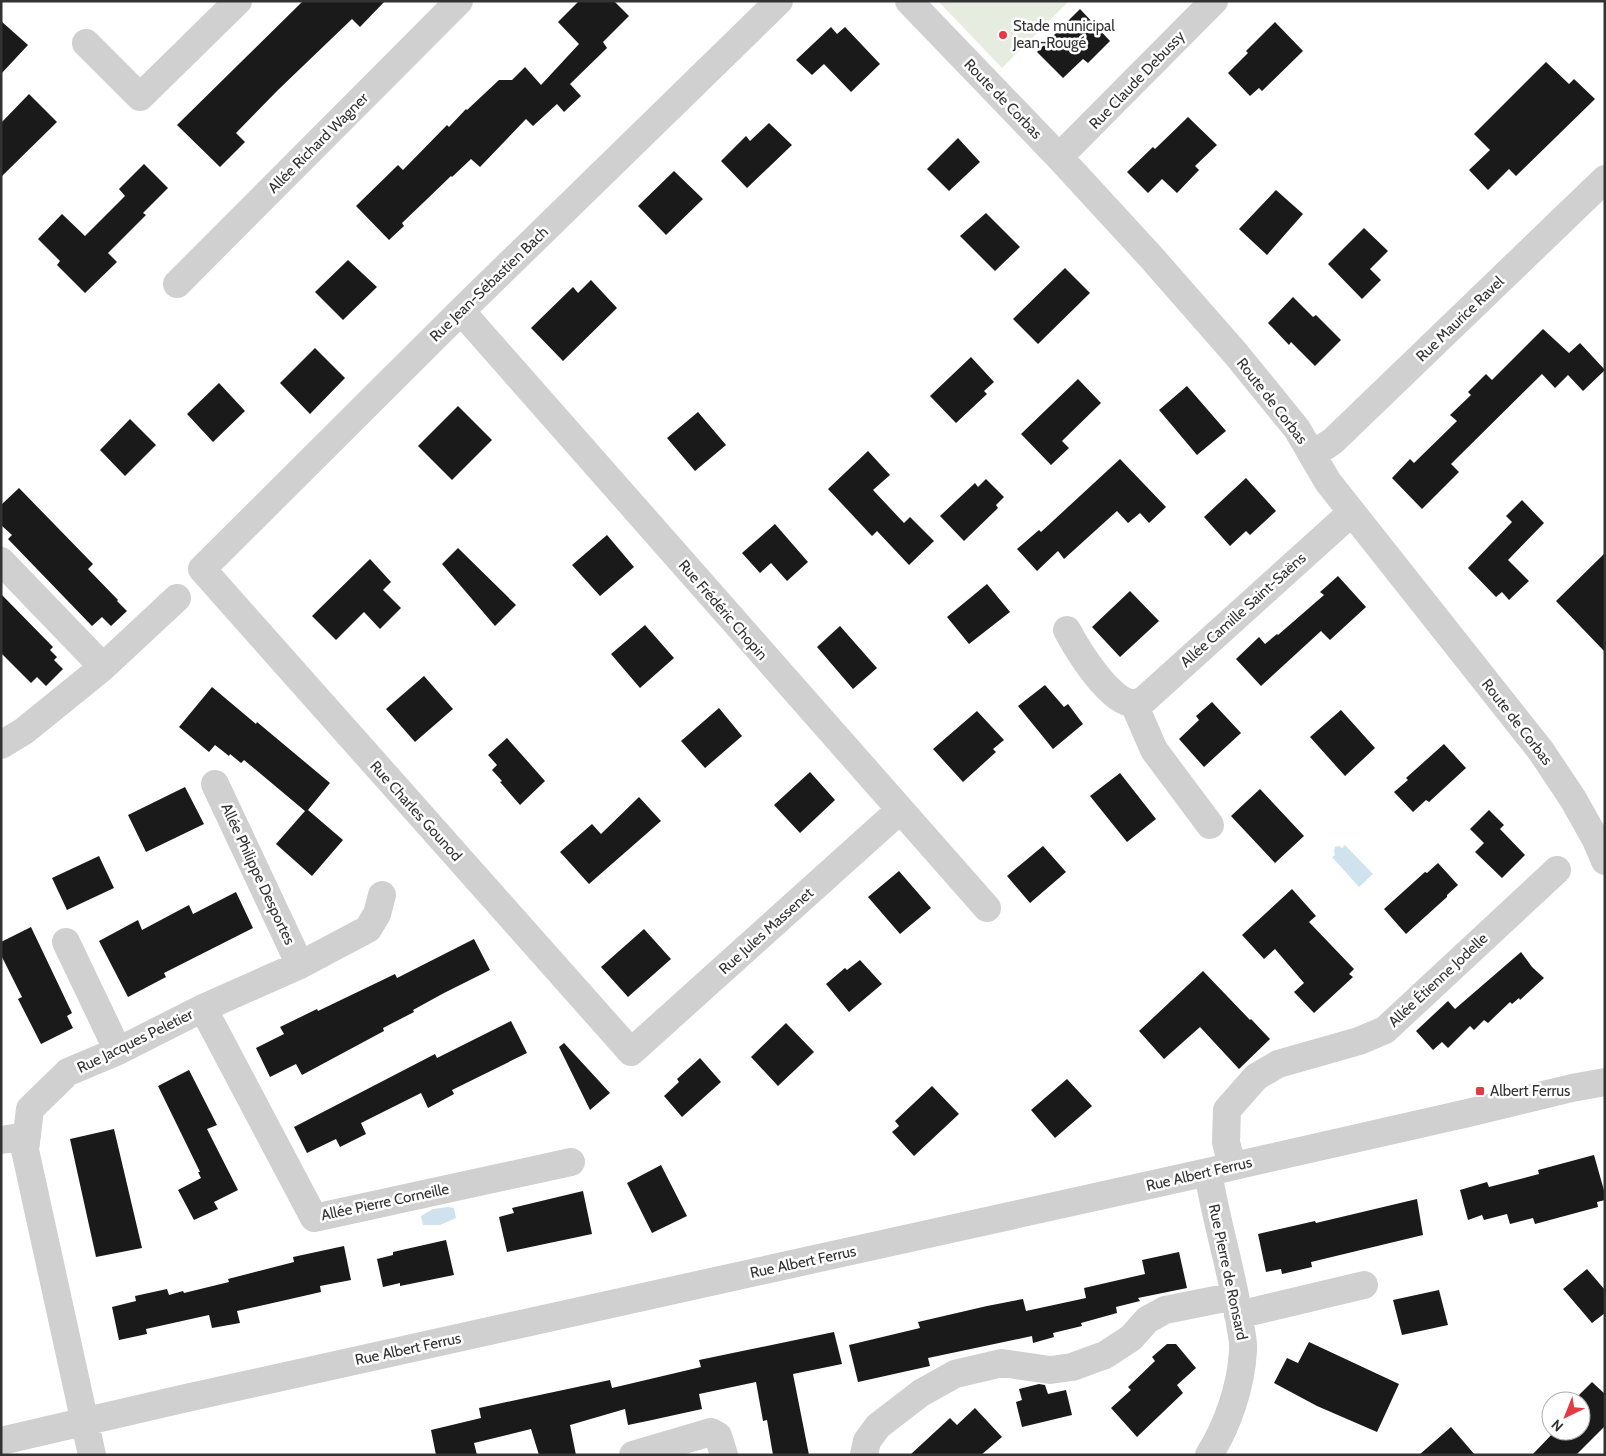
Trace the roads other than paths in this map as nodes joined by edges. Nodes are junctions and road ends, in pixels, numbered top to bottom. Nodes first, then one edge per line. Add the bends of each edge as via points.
1 (238, 1) edge
2 (459, 1) edge
3 (779, 1) edge
4 (909, 1) edge
5 (1214, 1) edge
6 (86, 43) dead end
7 (1059, 157) junction
8 (1605, 179) edge
9 (177, 284) dead end
10 (460, 311) junction
11 (1312, 455) junction
12 (1352, 513) junction
13 (1, 561) edge
14 (202, 569) joint
15 (176, 598) dead end
16 (1067, 630) dead end
17 (103, 667) junction
18 (1134, 704) junction
19 (1, 745) edge
20 (215, 784) dead end
21 (900, 810) junction
22 (1210, 825) dead end
23 (1605, 861) edge
24 (1557, 870) dead end
25 (382, 895) dead end
26 (986, 908) dead end
27 (66, 942) dead end
28 (300, 965) junction
29 (203, 1008) junction
30 (118, 1051) junction
31 (631, 1052) joint
32 (1605, 1082) edge
33 (14, 1138) edge
34 (570, 1162) dead end
35 (1220, 1169) junction
36 (1364, 1285) dead end
37 (1237, 1306) junction
38 (85, 1422) junction
39 (1, 1441) edge
40 (92, 1455) edge
41 (633, 1455) edge
42 (724, 1455) edge
43 (864, 1455) edge
44 (1209, 1455) edge

1 - 6 street via 140,97
2 - 9 street, Allée Richard Wagner
3 - 10 street, Rue Jean-Sébastien Bach
4 - 7 street, Route de Corbas
5 - 7 street, Rue Claude Debussy
7 - 11 street, Route de Corbas via 1236,354 1297,429
8 - 11 street, Rue Maurice Ravel via 1333,441
10 - 14 street, Rue Jean-Sébastien Bach
10 - 21 street, Rue Frédéric Chopin
11 - 12 street, Route de Corbas
12 - 18 street, Allée Camille Saint-Saëns via 1156,690
12 - 23 street, Route de Corbas via 1541,751 1574,799
13 - 17 street
14 - 31 street, Rue Charles Gounod
15 - 17 street
16 - 18 street via 1077,650 1100,679 1116,696
17 - 19 street via 24,732
18 - 22 street via 1154,750
20 - 28 street, Allée Philippe Desportes
21 - 26 street, Rue Frédéric Chopin
21 - 31 street, Rue Jules Massenet
24 - 35 street, Allée Étienne Jodelle via 1385,1030 1360,1041 1278,1064 1256,1077 1227,1110 1226,1142
25 - 28 street, Rue Jacques Peletier via 377,914 368,929
27 - 30 street
28 - 29 street, Rue Jacques Peletier
29 - 30 street, Rue Jacques Peletier
29 - 34 street, Allée Pierre Corneille via 314,1218
30 - 33 street, Rue Jacques Peletier via 68,1072 30,1109
32 - 35 street, Rue Albert Ferrus
33 - 38 street, Rue Jacques Peletier via 25,1150
35 - 37 street, Rue Pierre de Ronsard via 1213,1203
35 - 38 street, Rue Albert Ferrus
36 - 37 street
37 - 43 street via 1165,1310 1147,1320 1131,1338 1105,1355 1072,1367 1050,1370 1002,1363 955,1374 921,1393 878,1426 867,1442
37 - 44 street, Rue Pierre de Ronsard via 1244,1349 1237,1389
38 - 39 street, Rue Albert Ferrus
38 - 40 street
41 - 42 street via 711,1432 718,1436

